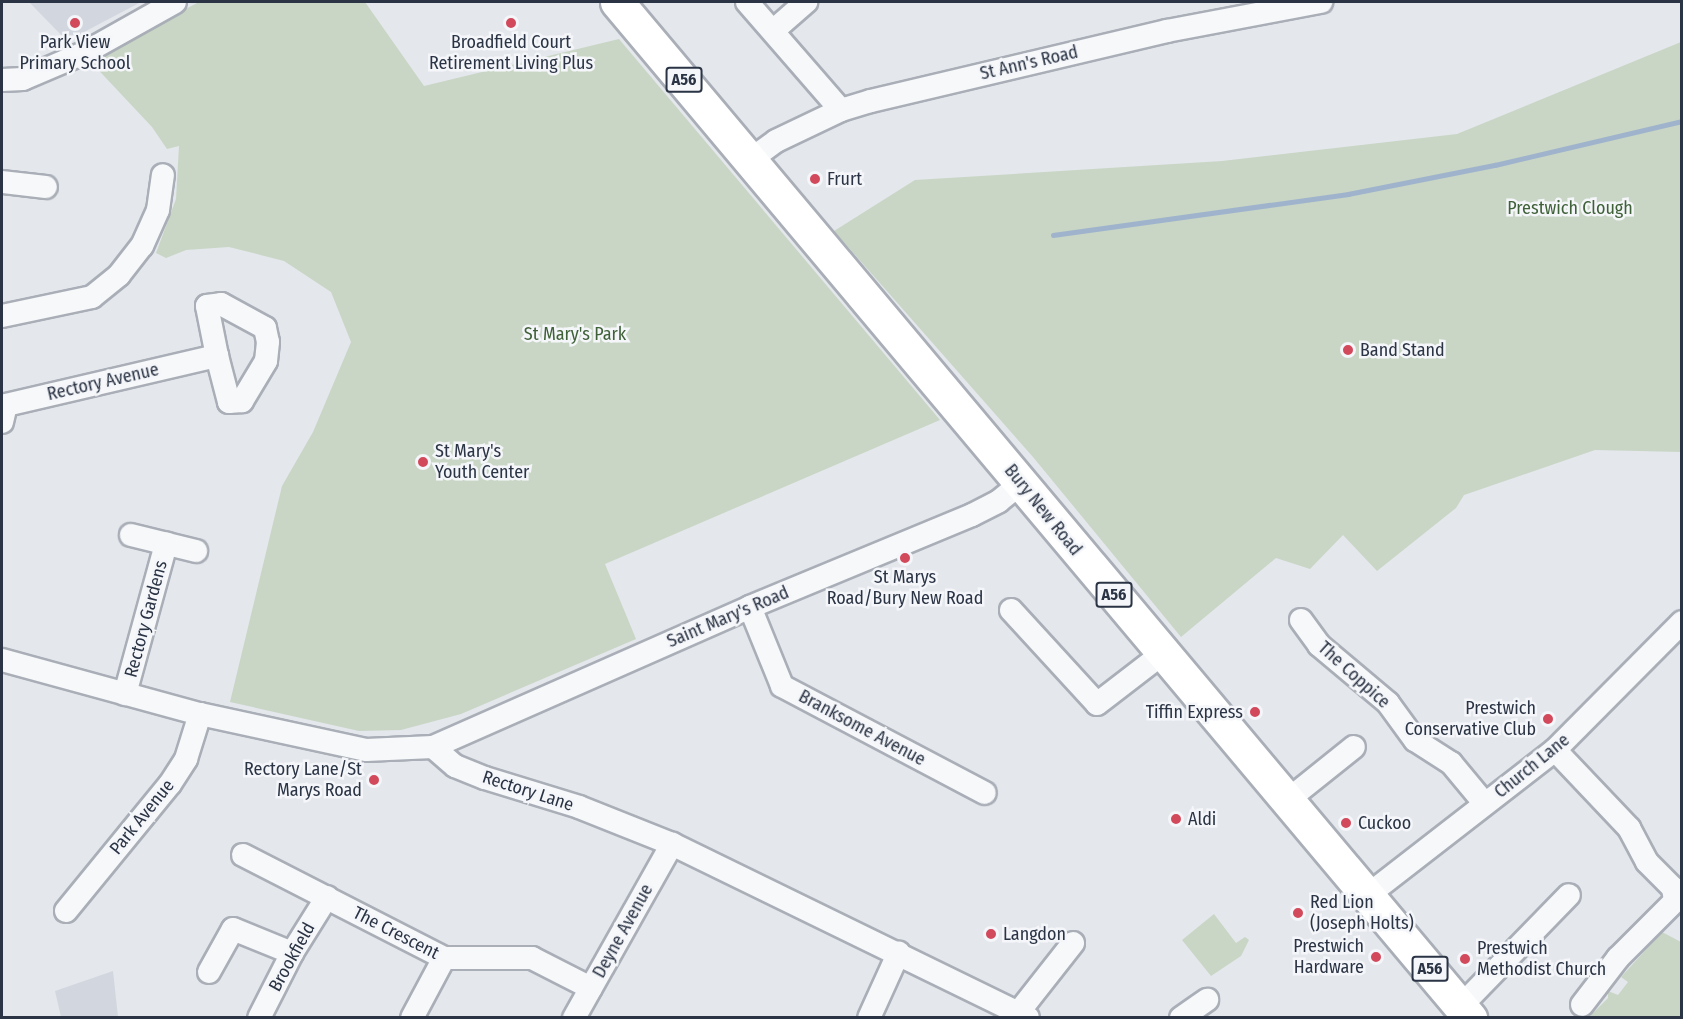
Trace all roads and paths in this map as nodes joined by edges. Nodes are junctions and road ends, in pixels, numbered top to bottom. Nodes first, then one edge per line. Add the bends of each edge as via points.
1 (175, 2) edge
2 (617, 2) edge
3 (747, 2) edge
4 (806, 2) edge
5 (1321, 2) edge
6 (1245, 8) edge
7 (774, 30) junction
8 (2, 80) edge
9 (841, 110) junction
10 (750, 160) junction
11 (163, 175) dead end
12 (2, 182) edge
13 (46, 187) dead end
14 (2, 316) edge
15 (217, 356) dead end
16 (2, 422) edge
17 (1021, 483) junction
18 (131, 535) dead end
19 (166, 544) junction
20 (196, 551) dead end
21 (750, 607) junction
22 (1011, 610) dead end
23 (1301, 620) dead end
24 (1682, 622) edge
25 (1162, 654) junction
26 (2, 660) edge
27 (125, 694) junction
28 (200, 714) junction
29 (432, 747) junction
30 (1354, 747) dead end
31 (1555, 750) junction
32 (985, 793) dead end
33 (1289, 799) junction
34 (1485, 804) junction
35 (672, 844) junction
36 (243, 855) dead end
37 (1368, 895) junction
38 (1569, 895) dead end
39 (327, 897) junction
40 (66, 911) dead end
41 (1074, 943) dead end
42 (899, 952) junction
43 (291, 953) junction
44 (444, 958) junction
45 (210, 972) dead end
46 (591, 988) junction
47 (1207, 1000) dead end
48 (1582, 1005) dead end
49 (1465, 1012) edge
50 (1023, 1015) edge
51 (259, 1017) edge
52 (412, 1017) edge
53 (574, 1017) edge
54 (869, 1017) edge
55 (1181, 1017) edge

1 - 8 street via 86,52 23,79
2 - 10 highway, Bury New Road / A56
3 - 7 street
4 - 7 street
5 - 6 street, St Ann's Road
6 - 9 street, St Ann's Road
7 - 9 street
9 - 10 street, St Ann's Road via 776,141
10 - 17 highway, Bury New Road / A56
11 - 14 street via 158,210 142,246 118,276 92,297
12 - 13 street
15 - 16 street, Rectory Avenue via 6,405
17 - 21 street, Saint Mary's Road via 999,501 972,515
17 - 25 highway, Bury New Road / A56
18 - 19 street, Rectory Gardens
19 - 20 street, Rectory Gardens
19 - 27 street, Rectory Gardens
21 - 29 street, Saint Mary's Road
21 - 32 street, Branksome Avenue via 782,686
22 - 25 street via 1097,704
23 - 34 street, The Coppice via 1319,645 1388,704 1415,740 1451,763
24 - 31 street, Church Lane
25 - 33 highway, Bury New Road / A56
26 - 27 street
27 - 28 street
28 - 29 street via 366,750
28 - 40 street, Park Avenue via 186,759 170,784
29 - 35 street, Rectory Lane via 455,766 579,807
30 - 33 street
31 - 34 street, Church Lane
31 - 48 street via 1629,828 1647,862 1673,888 1675,901 1618,958
33 - 37 highway, Bury New Road / A56
34 - 37 street, Church Lane
35 - 42 street, Rectory Lane
35 - 46 street, Deyne Avenue
36 - 39 street, The Crescent
37 - 49 highway, Bury New Road / A56
38 - 49 street
39 - 43 street, Brookfield
39 - 44 street, The Crescent
41 - 50 street
42 - 50 street, Rectory Lane
42 - 54 street
43 - 45 street via 233,929
43 - 51 street, Brookfield
44 - 46 street, The Crescent via 532,958
44 - 52 street
46 - 53 street, Deyne Avenue
47 - 55 street

